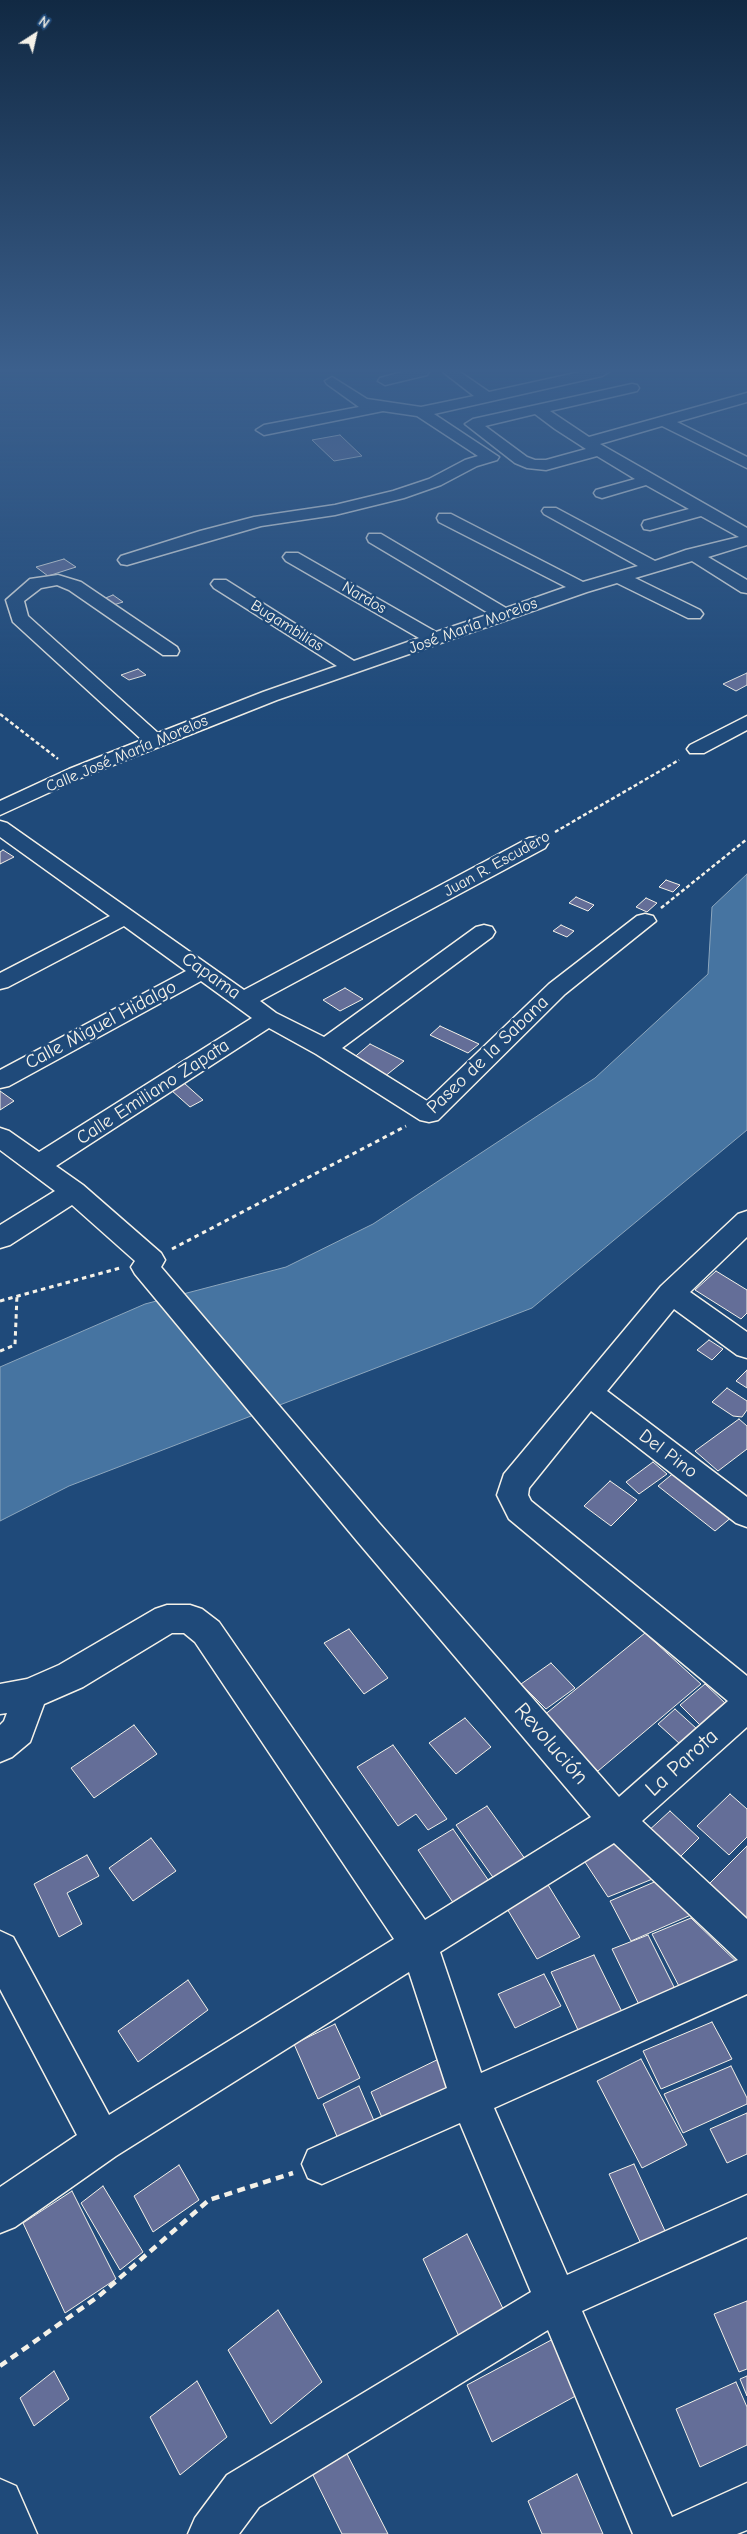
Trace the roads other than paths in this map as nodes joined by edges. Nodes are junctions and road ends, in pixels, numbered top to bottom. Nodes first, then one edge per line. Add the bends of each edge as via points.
1 (412, 490) edge
2 (612, 490) edge
3 (666, 490) edge
4 (602, 493) dead end
5 (704, 510) junction
6 (550, 511) dead end
7 (446, 518) dead end
8 (650, 525) dead end
9 (747, 534) edge
10 (375, 538) dead end
11 (747, 540) edge
12 (692, 554) junction
13 (292, 557) dead end
14 (127, 560) dead end
15 (651, 566) junction
16 (617, 576) junction
17 (220, 584) dead end
18 (581, 588) junction
19 (747, 588) edge
20 (694, 614) dead end
21 (505, 615) junction
22 (436, 640) junction
23 (170, 651) dead end
24 (353, 668) junction
25 (254, 702) joint
26 (747, 722) edge
27 (155, 741) junction
28 (697, 750) road end
29 (0, 810) edge
30 (0, 827) edge
31 (537, 843) road end
32 (126, 916) junction
33 (645, 921) road end
34 (484, 932) dead end
35 (203, 971) junction
36 (0, 982) edge
37 (244, 1000) junction
38 (268, 1018) junction
39 (325, 1048) junction
40 (0, 1080) edge
41 (429, 1114) joint
42 (0, 1137) edge
43 (38, 1166) junction
44 (74, 1192) junction
45 (747, 1222) edge
46 (0, 1238) edge
47 (671, 1293) junction
48 (747, 1348) edge
49 (590, 1394) junction
50 (747, 1514) edge
51 (15, 1696) edge
52 (747, 1696) edge
53 (747, 1705) edge
54 (0, 1746) edge
55 (617, 1821) junction
56 (419, 1944) junction
57 (747, 1945) edge
58 (0, 1950) edge
59 (747, 1975) edge
60 (470, 2098) junction
61 (102, 2142) junction
62 (322, 2164) road end
63 (0, 2212) edge
64 (747, 2216) edge
65 (556, 2301) junction
66 (0, 2502) edge
67 (747, 2506) edge
68 (14, 2534) edge
69 (211, 2534) edge
70 (656, 2534) edge
71 (686, 2534) edge

1 - 14 street via 335,510 260,521
2 - 4 street
3 - 5 street
5 - 8 street
5 - 9 street
6 - 15 street
7 - 18 street
10 - 21 street
11 - 12 street, José María Morelos
12 - 15 street, José María Morelos
12 - 19 street
13 - 22 street, Nardos
15 - 16 street, José María Morelos
16 - 18 street, José María Morelos
16 - 20 street
17 - 24 street, Bugambilias
18 - 21 street, José María Morelos
21 - 22 street, José María Morelos
22 - 24 street, José María Morelos
23 - 27 street via 75,586 58,580 36,583 15,600 19,618
24 - 25 street, José María Morelos
25 - 27 street, Calle José María Morelos
26 - 28 street
27 - 29 street, Calle José María Morelos
30 - 32 street, Capama
31 - 37 street, Juan R. Escudero
32 - 35 street, Capama
32 - 36 street
33 - 41 street, Paseo de la Sabana via 557,989
34 - 39 street
35 - 37 street, Capama
35 - 40 street, Calle Miguel Hidalgo
37 - 38 street, Capama
38 - 39 street, Capama
38 - 43 street, Calle Emiliano Zapata
39 - 41 street, Capama
42 - 43 street, Revolución
43 - 44 street, Revolución
44 - 46 street
44 - 55 street, Revolución via 148,1264 368,1532
45 - 47 street
47 - 48 street
47 - 49 street
49 - 50 street, Del Pino
49 - 52 street via 515,1483 512,1495 520,1510
51 - 54 street via 18,1731
51 - 56 street via 71,1676 168,1619 190,1619 207,1632
53 - 55 street, La Parota
55 - 56 street, La Parota
55 - 57 street, Revolución
56 - 60 street
56 - 61 street, La Parota
58 - 61 street
59 - 60 street
60 - 62 street
60 - 65 street
61 - 63 street, La Parota
64 - 65 street
65 - 69 street via 243,2491
65 - 70 street
66 - 68 street
67 - 71 street

